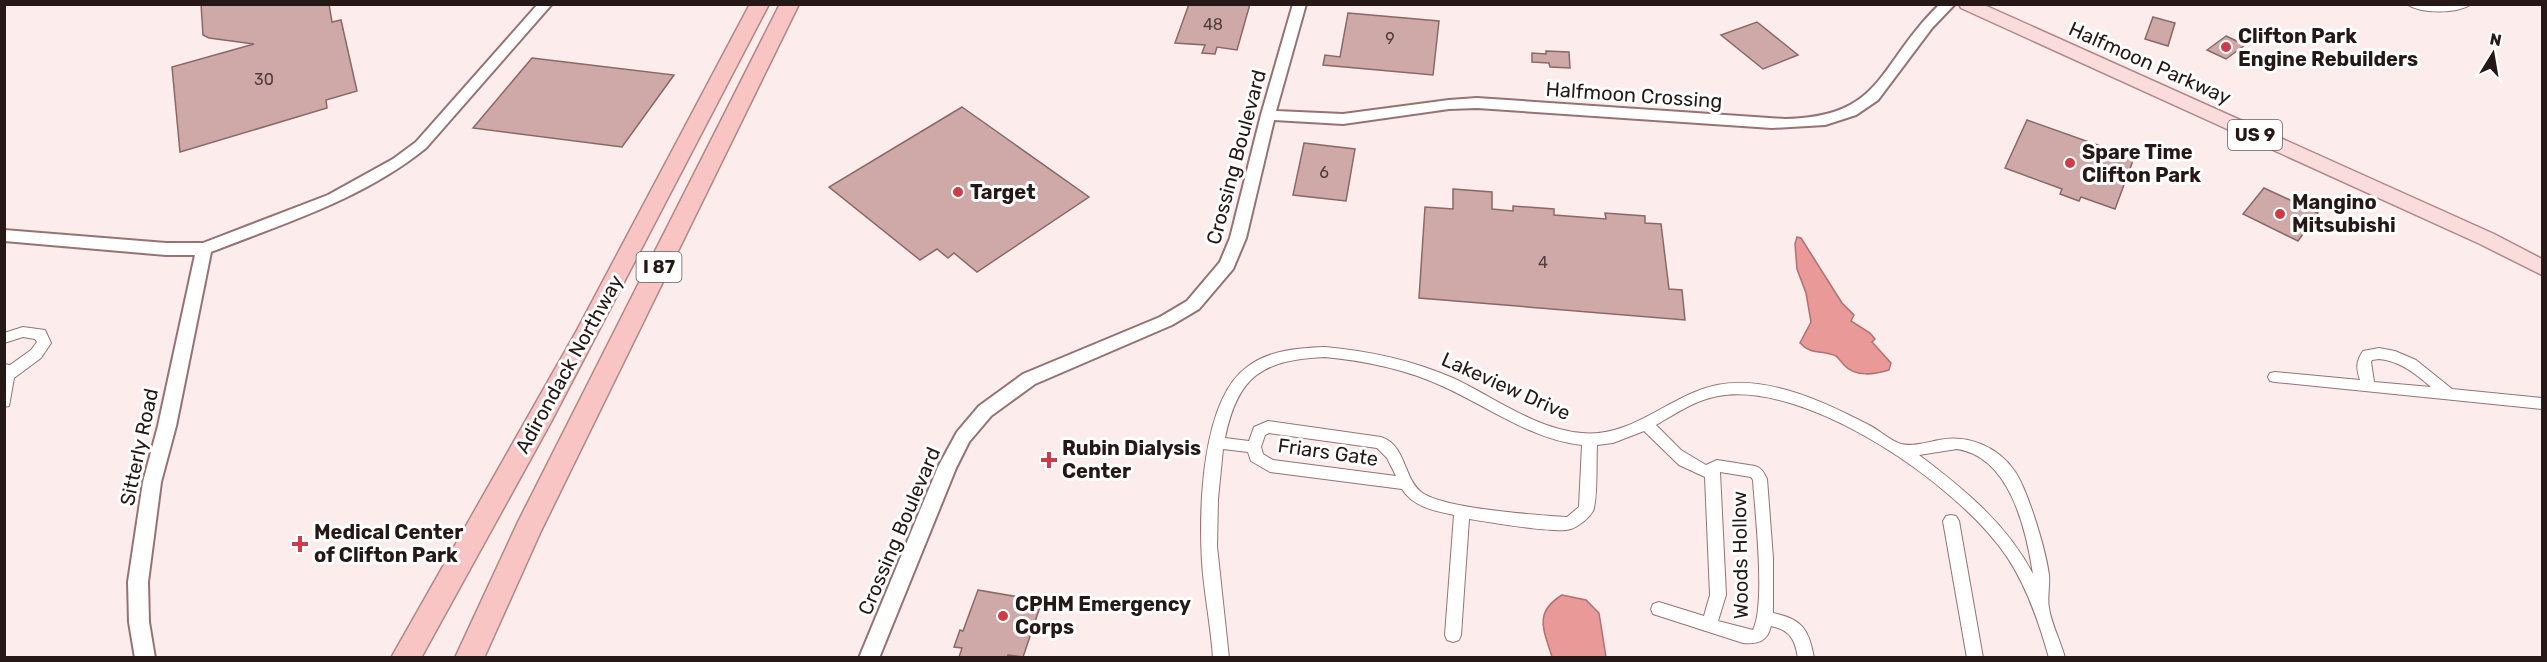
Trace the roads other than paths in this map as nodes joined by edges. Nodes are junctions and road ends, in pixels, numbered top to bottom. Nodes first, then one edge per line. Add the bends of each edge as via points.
1 (546, 4) edge
2 (760, 4) edge
3 (790, 4) edge
4 (1300, 4) edge
5 (1949, 4) edge
6 (1967, 4) edge
7 (2411, 4) edge
8 (2467, 4) edge
9 (1268, 115) junction
10 (4, 235) edge
11 (204, 249) junction
12 (2542, 268) edge
13 (4, 338) edge
14 (6, 371) edge
15 (2275, 377) dead end
16 (2368, 385) junction
17 (2447, 393) junction
18 (4, 402) edge
19 (2542, 404) edge
20 (1647, 425) junction
21 (1590, 440) junction
22 (1218, 443) junction
23 (1254, 447) junction
24 (1898, 449) junction
25 (1712, 473) junction
26 (1407, 484) junction
27 (1462, 511) junction
28 (1951, 521) dead end
29 (1659, 609) dead end
30 (2041, 611) junction
31 (1765, 618) junction
32 (1709, 625) junction
33 (1453, 635) dead end
34 (145, 657) edge
35 (405, 657) edge
36 (469, 657) edge
37 (869, 657) edge
38 (1221, 657) edge
39 (1806, 657) edge
40 (1975, 657) edge
41 (2057, 657) edge

1 - 11 street via 421,145 398,164 333,199
2 - 35 highway, Adirondack Northway / I 87 via 582,342
3 - 36 highway, Adirondack Northway / I 87 via 528,530
4 - 9 street, Crossing Boulevard
5 - 9 street, Halfmoon Crossing via 1920,34 1871,99 1853,110 1816,122 1772,123 1476,103 1342,119
6 - 12 main road, Halfmoon Parkway / US 9 via 2487,239
7 - 8 street via 2450,8
9 - 37 street, Crossing Boulevard via 1238,238 1227,265 1193,305 1166,321 1029,379 985,411 963,437 947,467
10 - 11 street
11 - 34 street, Sitterly Road via 152,482 138,582
13 - 14 street via 34,332 45,343 36,354
14 - 18 street
15 - 16 street
16 - 17 street
16 - 17 street via 2364,359 2384,353 2414,366
17 - 19 street
20 - 21 street, Lakeview Drive via 1624,435
20 - 24 street, Lakeview Drive via 1705,393 1746,389 1818,407
20 - 25 street, Woods Hollow via 1687,463
21 - 22 street, Lakeview Drive via 1522,420 1427,374 1357,356 1304,352 1274,359 1251,371 1234,388
21 - 27 street, Friars Gate via 1587,503 1583,514 1573,521
22 - 23 street, Friars Gate
22 - 38 street, Lakeview Drive via 1209,537
23 - 26 street, Friars Gate via 1256,457 1270,466
23 - 26 street, Friars Gate via 1258,431 1268,427 1381,442 1389,448
24 - 30 street, Lakeview Drive via 1956,491 2002,538 2023,568
24 - 30 street via 1926,450 1959,444 1989,455 2005,468 2038,556 2044,595
25 - 31 street, Woods Hollow via 1720,467 1755,472 1760,477
25 - 32 street, Woods Hollow via 1718,595
26 - 27 street, Friars Gate via 1421,499
27 - 33 street
28 - 40 street
29 - 32 street, Woods Hollow
30 - 41 street, Lakeview Drive
31 - 32 street, Woods Hollow via 1762,631 1755,637
31 - 39 street via 1786,622 1797,629

